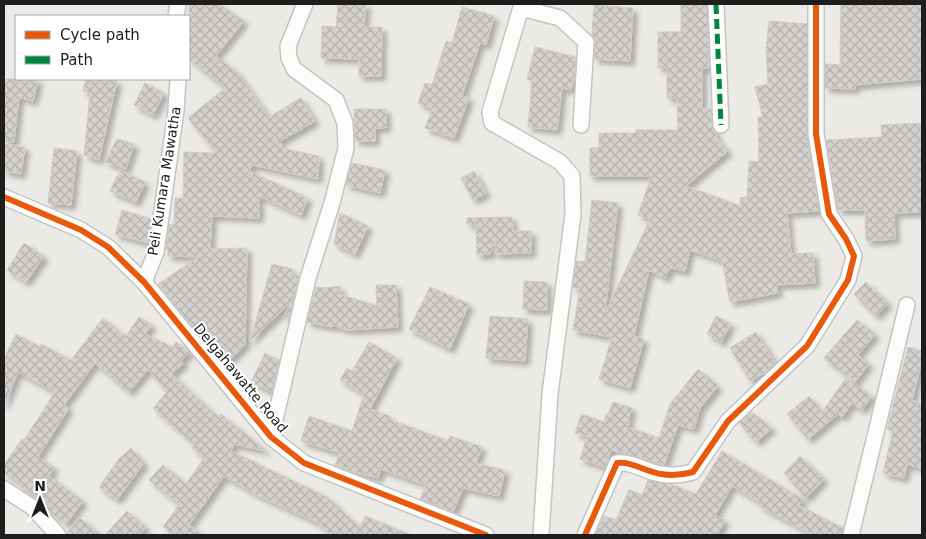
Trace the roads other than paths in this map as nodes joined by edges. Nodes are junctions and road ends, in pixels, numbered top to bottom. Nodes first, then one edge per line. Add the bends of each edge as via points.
1 (305, 4) edge
2 (716, 4) edge
3 (816, 4) edge
4 (521, 6) edge
5 (178, 80) edge
6 (581, 125) dead end
7 (721, 125) dead end
8 (4, 197) edge
9 (144, 282) junction
10 (907, 305) dead end
11 (271, 437) junction
12 (4, 489) edge
13 (58, 535) edge
14 (486, 535) edge
15 (541, 535) edge
16 (585, 535) edge
17 (851, 535) edge

1 - 11 street via 288,46 289,58 294,69 336,100 345,123 346,148 308,278
2 - 7 street
3 - 16 street via 816,134 829,214 854,256 848,280 807,346 728,422 693,472 677,476 659,474 624,462 618,463
4 - 6 street via 560,18 586,42
4 - 15 street via 490,112 492,123 560,162 572,176 573,214 550,394
5 - 9 street, Peli Kumara Mawatha via 156,252
8 - 9 street, Delgahawatte Road via 81,230 108,247
9 - 11 street, Delgahawatte Road
10 - 17 street
11 - 14 street, Delgahawatte Road via 304,463
12 - 13 street via 32,507

